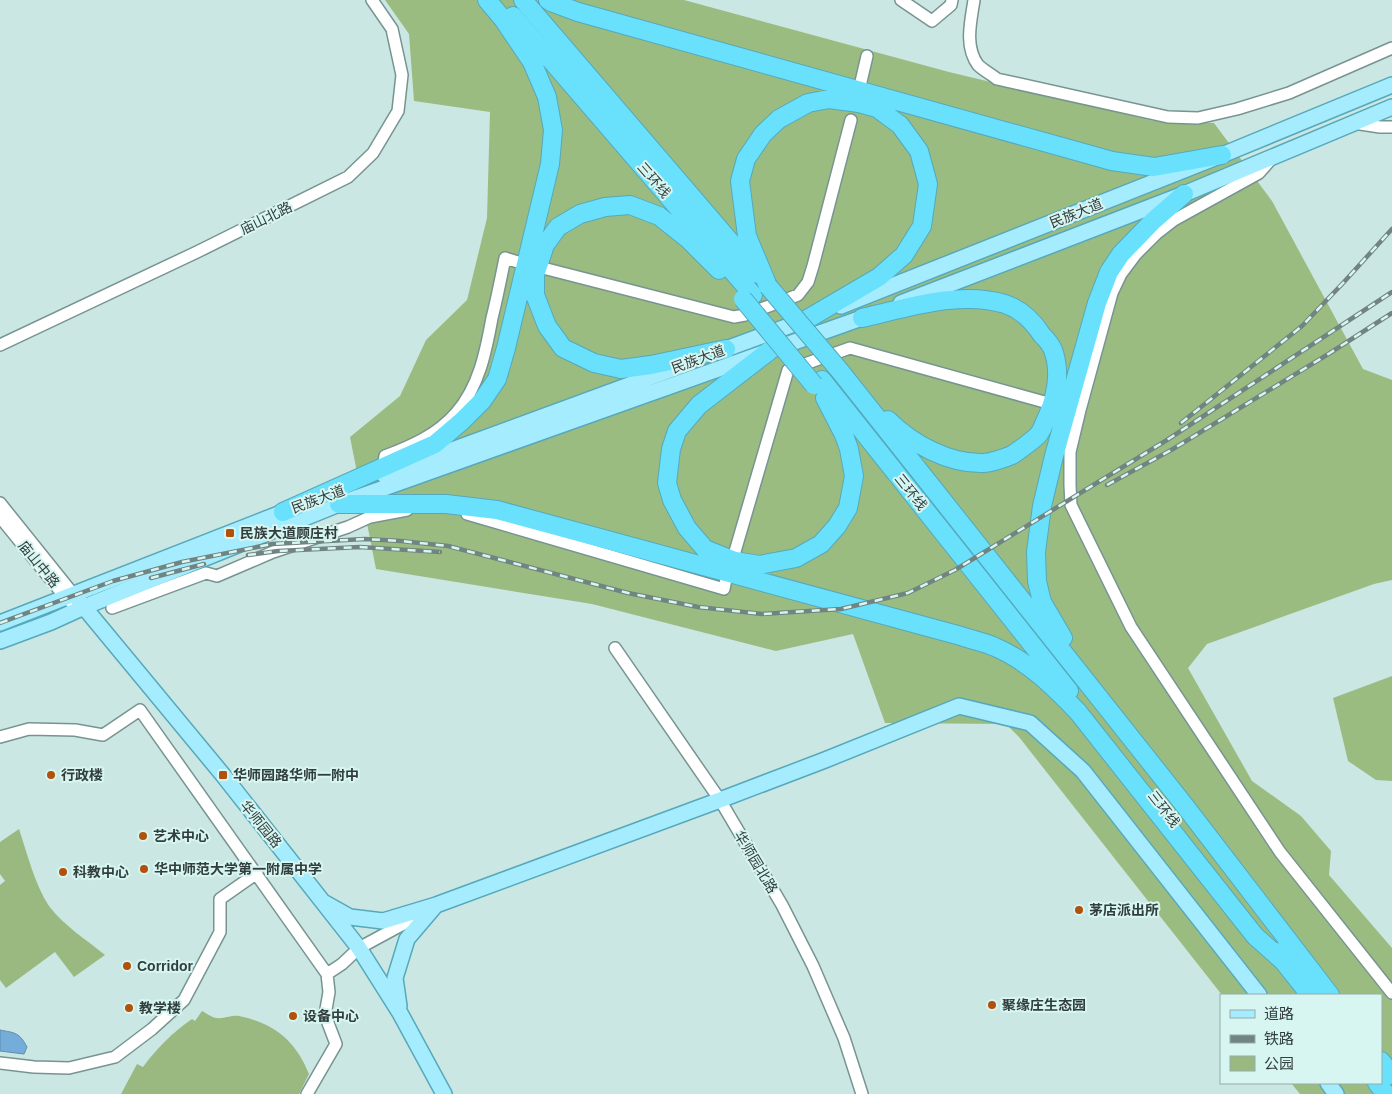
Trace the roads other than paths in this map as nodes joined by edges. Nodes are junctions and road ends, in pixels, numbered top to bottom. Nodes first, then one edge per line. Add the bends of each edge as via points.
1 (372, 0) edge
2 (487, 0) edge
3 (500, 0) edge
4 (523, 0) edge
5 (548, 0) edge
6 (901, 0) edge
7 (952, 0) edge
8 (974, 0) edge
9 (503, 19) junction
10 (1392, 48) edge
11 (867, 56) dead end
12 (1392, 85) edge
13 (860, 86) dead end
14 (1392, 107) edge
15 (852, 120) dead end
16 (1354, 123) junction
17 (1392, 127) edge
18 (1222, 155) junction
19 (1273, 157) junction
20 (1184, 194) junction
21 (521, 263) dead end
22 (543, 268) dead end
23 (719, 270) junction
24 (768, 286) junction
25 (748, 297) junction
26 (862, 318) junction
27 (804, 321) junction
28 (0, 345) edge
29 (726, 349) junction
30 (769, 351) junction
31 (840, 371) junction
32 (820, 387) junction
33 (1048, 403) dead end
34 (383, 468) junction
35 (0, 503) edge
36 (339, 504) junction
37 (283, 512) junction
38 (0, 517) edge
39 (734, 555) dead end
40 (726, 579) dead end
41 (69, 596) junction
42 (82, 608) junction
43 (112, 608) dead end
44 (0, 623) edge
45 (0, 641) edge
46 (615, 648) dead end
47 (1078, 712) junction
48 (0, 737) edge
49 (720, 800) junction
50 (1185, 806) junction
51 (256, 873) junction
52 (325, 903) junction
53 (436, 906) junction
54 (359, 948) junction
55 (1283, 961) junction
56 (327, 974) junction
57 (1392, 993) edge
58 (1258, 994) edge
59 (1309, 994) edge
60 (1329, 994) edge
61 (400, 1013) junction
62 (1382, 1062) edge
63 (0, 1063) edge
64 (1392, 1076) edge
65 (1378, 1084) edge
66 (308, 1094) edge
67 (444, 1094) edge
68 (862, 1094) edge
69 (1386, 1094) edge

1 - 28 street, 庙山北路 via 392,29 402,75 398,111 373,153 348,177
2 - 9 highway
3 - 25 highway, 三环线
4 - 24 highway, 三环线
5 - 18 highway via 578,12 1112,162 1154,167
6 - 7 street via 932,21 952,5
8 - 10 street via 969,32 971,50 979,65 997,79 1168,117 1198,118 1289,93
9 - 23 highway
9 - 34 highway via 532,62 547,97 553,130 550,164 506,348 497,379 469,415 435,444
11 - 13 street
12 - 18 main road, 民族大道
14 - 16 main road, 民族大道
15 - 22 street via 813,266 808,282 798,295 734,317
16 - 17 street
16 - 19 main road, 民族大道
18 - 27 main road, 民族大道
19 - 20 main road, 民族大道
19 - 57 street via 1259,173 1174,220 1136,254 1121,274 1077,410 1070,452 1071,505 1131,627 1280,852
20 - 26 main road, 民族大道
20 - 50 highway via 1153,220 1109,272 1083,350 1042,506 1036,581 1042,602 1058,630
21 - 34 street via 505,258 485,356 472,389 456,413 435,432 385,456
23 - 25 highway
23 - 29 highway via 659,216 630,205 605,206 580,214 558,227 542,252 535,275 536,295 547,326 563,348 594,363 621,368 651,365
24 - 27 highway via 747,236 740,182 746,159 763,134 779,119 808,103 829,99 877,108 900,125 919,151 928,184 922,226 904,255 879,277
24 - 31 highway, 三环线, bridge
25 - 32 highway, 三环线
26 - 30 main road, 民族大道
26 - 31 highway via 950,299 1006,304 1034,323 1053,350 1058,376 1052,408 1039,434 1013,454 984,464 958,461 936,454 898,430
27 - 29 main road, 民族大道
29 - 37 main road, 民族大道
30 - 32 highway via 699,405 677,431 671,449 667,483 672,500 687,528 705,549 736,561 760,565 796,558 820,544 837,526 848,508 854,476 844,435
30 - 36 main road, 民族大道
31 - 50 highway, 三环线
32 - 47 highway
32 - 55 highway, 三环线
33 - 39 street via 850,348 788,370
34 - 37 highway
35 - 41 street, 庙山中路
36 - 42 main road, 民族大道
36 - 47 highway via 446,504 498,510 961,636 995,647 1029,666
37 - 41 main road, 民族大道
38 - 41 street, 庙山中路
40 - 43 street via 724,589 473,514 410,509 370,517 272,552 217,576 206,573
41 - 42 main road, 华师园路
41 - 44 main road, 民族大道
42 - 45 main road, 民族大道
42 - 52 main road, 华师园路 via 223,775
46 - 49 street, 华师园北路
47 - 55 highway via 1255,936
48 - 51 street via 29,729 75,730 104,735 140,710
49 - 53 main road
49 - 58 main road via 959,706 1030,723 1083,771
49 - 68 street, 华师园北路 via 782,904 813,966 844,1038
50 - 60 highway, 三环线
51 - 56 street
51 - 63 street via 220,899 220,932 184,1000 145,1035 115,1057 69,1068 34,1068
52 - 53 main road via 350,917 383,921
52 - 54 main road, 华师园路
53 - 54 street
53 - 61 main road via 407,939 395,978
54 - 56 street
54 - 61 main road, 华师园路
55 - 59 highway, 三环线
56 - 66 street via 330,992 325,1015 336,1044
61 - 67 main road, 华师园路
62 - 64 highway
65 - 69 highway

